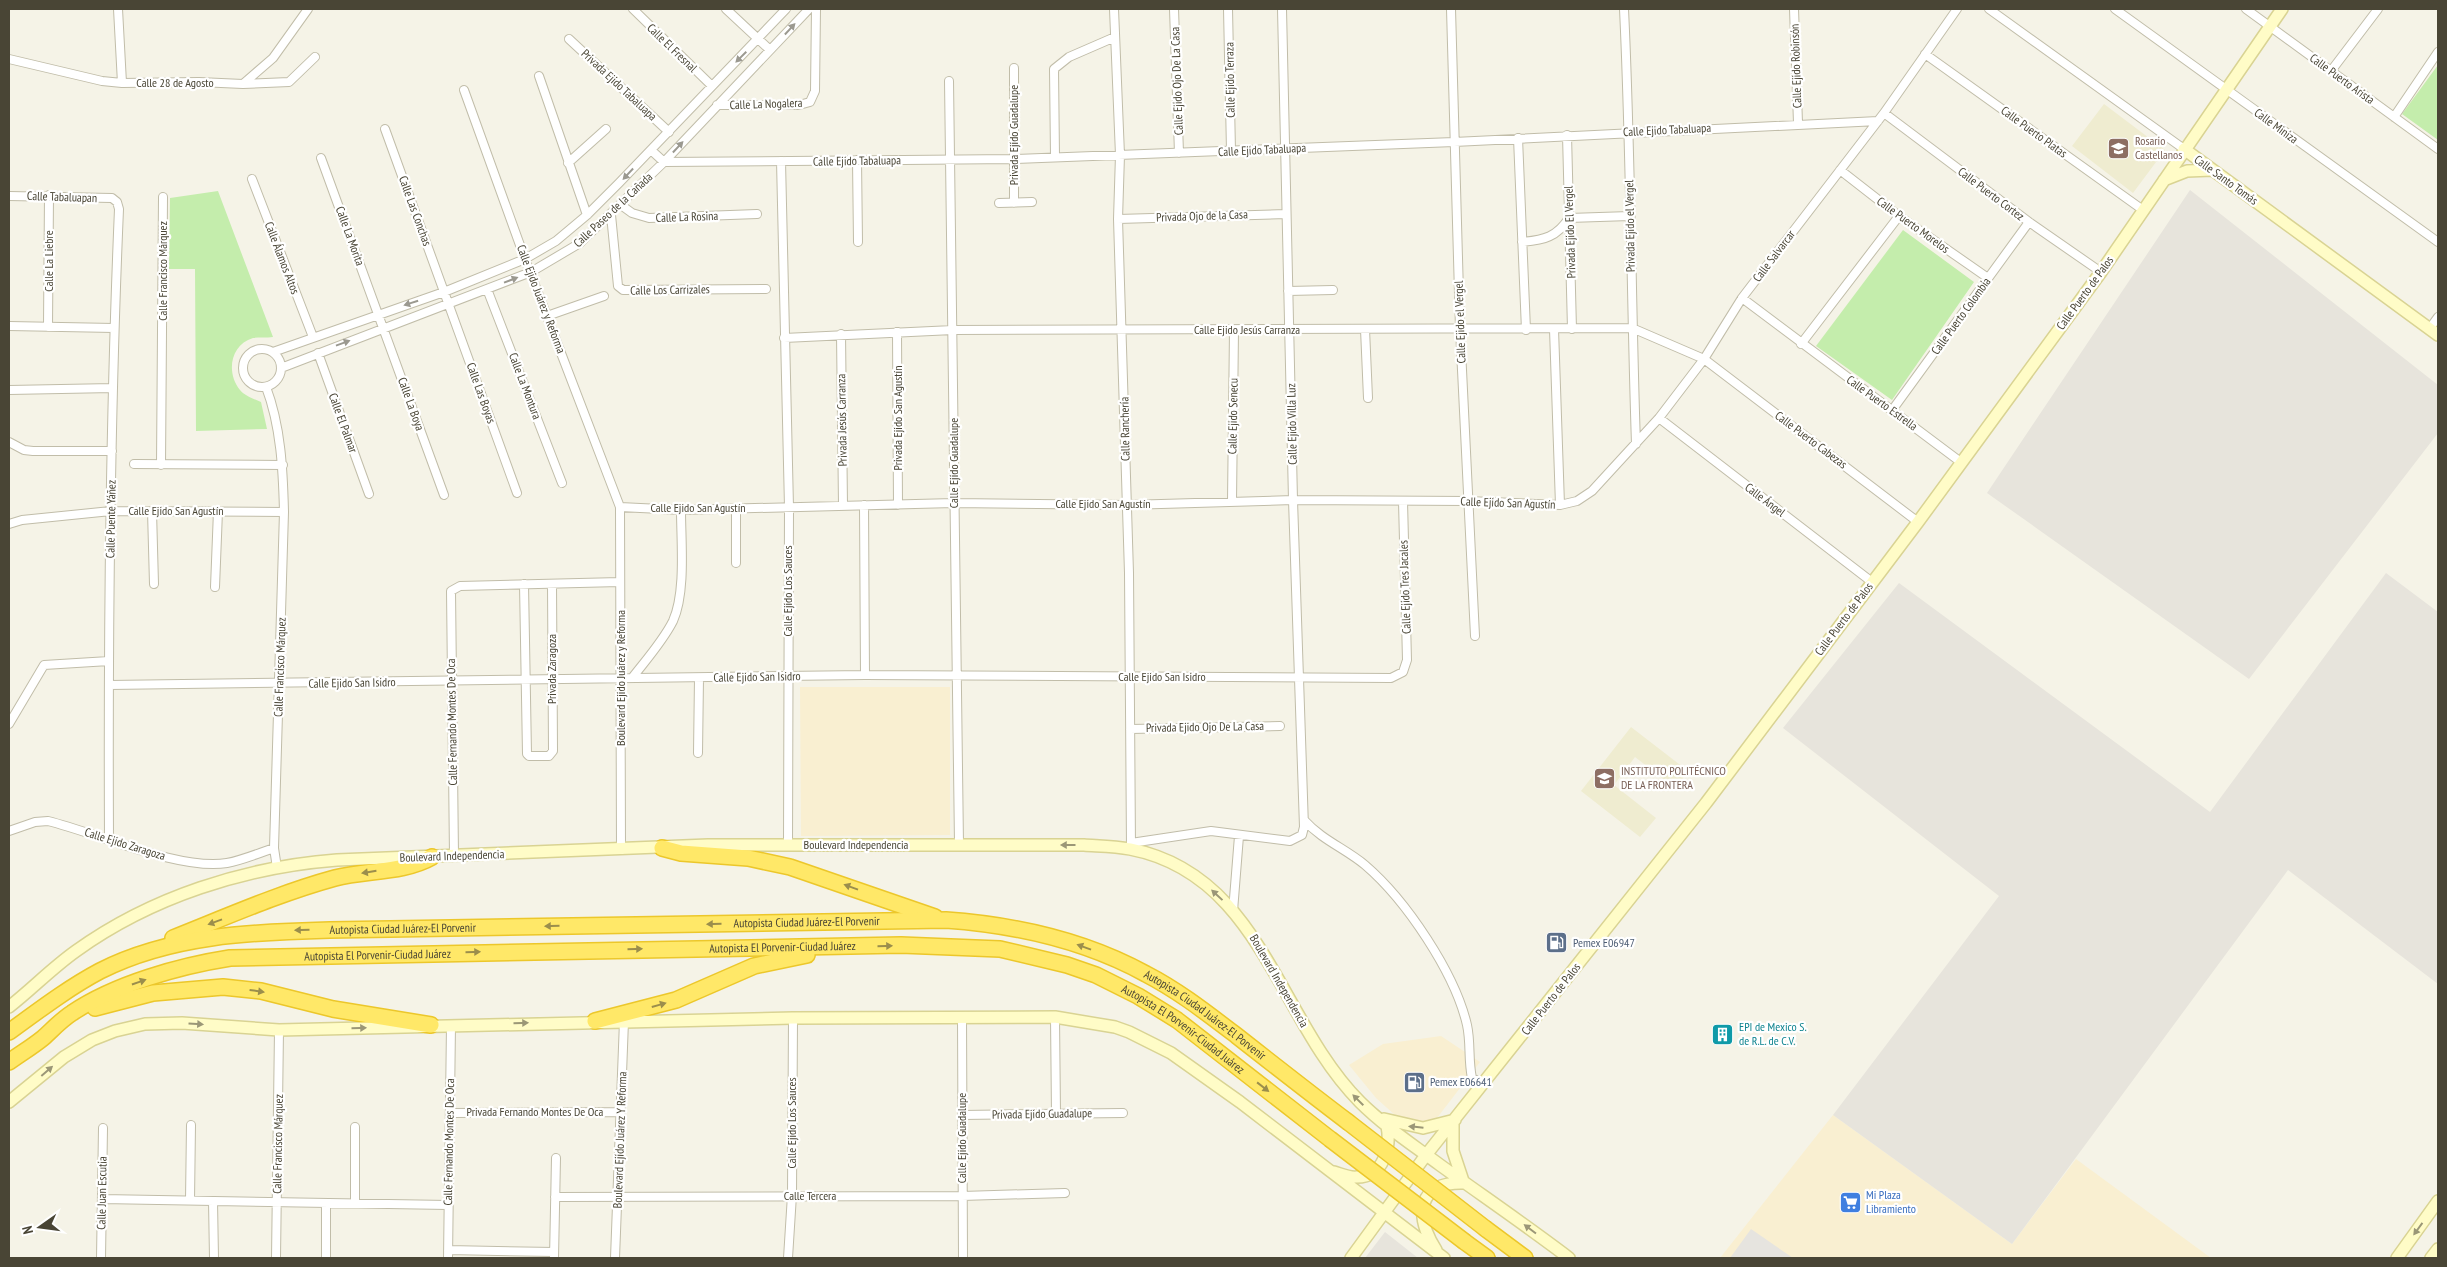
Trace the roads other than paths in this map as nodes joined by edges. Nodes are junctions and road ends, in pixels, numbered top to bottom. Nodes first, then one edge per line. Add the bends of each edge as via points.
1 (118, 9) edge
2 (308, 9) edge
3 (632, 9) edge
4 (726, 9) edge
5 (786, 9) edge
6 (809, 9) edge
7 (816, 9) edge
8 (1114, 9) edge
9 (1174, 9) edge
10 (1228, 9) edge
11 (1282, 9) edge
12 (1451, 9) edge
13 (1624, 9) edge
14 (1794, 9) edge
15 (1958, 9) edge
16 (1989, 9) edge
17 (2114, 9) edge
18 (2246, 9) edge
19 (2282, 9) edge
20 (2378, 9) edge
21 (2270, 26) junction
22 (1115, 37) junction
23 (569, 39) dead end
24 (759, 39) junction
25 (770, 50) junction
26 (2438, 52) edge
27 (1925, 54) junction
28 (315, 57) dead end
29 (9, 59) edge
30 (1014, 68) dead end
31 (2331, 71) junction
32 (539, 76) dead end
33 (949, 81) dead end
34 (122, 84) junction
35 (243, 84) junction
36 (712, 86) junction
37 (464, 90) dead end
38 (2226, 90) junction
39 (717, 105) junction
40 (1884, 113) junction
41 (2394, 116) junction
42 (1878, 121) junction
43 (1798, 123) junction
44 (386, 129) dead end
45 (606, 129) dead end
46 (669, 132) junction
47 (1630, 132) junction
48 (1567, 135) junction
49 (1518, 138) junction
50 (1454, 142) junction
51 (1286, 148) junction
52 (2184, 149) junction
53 (2438, 149) edge
54 (651, 150) junction
55 (1231, 151) junction
56 (1179, 153) junction
57 (1120, 155) junction
58 (1055, 157) junction
59 (321, 158) dead end
60 (1015, 159) junction
61 (857, 160) junction
62 (950, 160) junction
63 (781, 161) junction
64 (664, 162) junction
65 (568, 163) junction
66 (1840, 170) junction
67 (2212, 170) junction
68 (252, 179) dead end
69 (2164, 180) junction
70 (9, 196) edge
71 (49, 196) junction
72 (163, 197) dead end
73 (115, 200) joint
74 (1032, 202) dead end
75 (998, 203) dead end
76 (1014, 203) junction
77 (622, 205) junction
78 (2143, 210) junction
79 (757, 214) dead end
80 (1286, 214) junction
81 (587, 215) junction
82 (611, 215) junction
83 (1630, 216) junction
84 (1900, 216) junction
85 (1569, 218) junction
86 (1118, 219) junction
87 (2029, 222) junction
88 (858, 242) dead end
89 (1522, 242) junction
90 (2438, 242) edge
91 (525, 259) junction
92 (531, 272) junction
93 (2100, 272) junction
94 (1988, 278) junction
95 (487, 289) junction
96 (766, 289) dead end
97 (1333, 290) dead end
98 (1288, 291) junction
99 (444, 292) junction
100 (604, 296) dead end
101 (1742, 298) junction
102 (448, 304) junction
103 (378, 314) junction
104 (547, 316) junction
105 (2438, 317) edge
106 (9, 326) edge
107 (48, 326) junction
108 (114, 328) junction
109 (1632, 328) junction
110 (384, 329) junction
111 (1365, 329) junction
112 (1460, 329) junction
113 (1554, 329) junction
114 (1572, 329) junction
115 (953, 330) junction
116 (1122, 330) junction
117 (1234, 330) junction
118 (1526, 330) junction
119 (1289, 331) junction
120 (2434, 331) edge
121 (897, 332) junction
122 (841, 334) junction
123 (313, 337) junction
124 (784, 338) junction
125 (1801, 344) junction
126 (273, 352) junction
127 (318, 353) junction
128 (1704, 359) junction
129 (282, 368) junction
130 (266, 387) junction
131 (113, 388) junction
132 (9, 390) edge
133 (1368, 398) dead end
134 (1893, 410) junction
135 (1659, 418) junction
136 (9, 442) edge
137 (1636, 444) junction
138 (112, 451) junction
139 (1962, 463) junction
140 (134, 464) dead end
141 (162, 464) junction
142 (283, 465) junction
143 (562, 483) dead end
144 (518, 493) dead end
145 (369, 494) dead end
146 (444, 495) dead end
147 (1585, 497) joint
148 (1294, 500) junction
149 (1402, 500) junction
150 (1232, 501) junction
151 (1468, 501) junction
152 (954, 504) junction
153 (1560, 504) junction
154 (864, 505) junction
155 (898, 505) junction
156 (1127, 505) junction
157 (843, 506) junction
158 (620, 507) junction
159 (789, 507) junction
160 (736, 509) junction
161 (681, 510) junction
162 (111, 511) junction
163 (152, 511) junction
164 (218, 511) junction
165 (284, 512) junction
166 (1918, 522) junction
167 (9, 524) edge
168 (736, 562) dead end
169 (620, 582) junction
170 (1872, 582) junction
171 (154, 584) dead end
172 (524, 584) junction
173 (552, 584) junction
174 (215, 587) dead end
175 (1475, 636) dead end
176 (109, 661) junction
177 (1403, 672) joint
178 (865, 675) junction
179 (788, 676) junction
180 (957, 677) junction
181 (1130, 677) junction
182 (1298, 677) junction
183 (622, 678) junction
184 (632, 678) junction
185 (699, 678) junction
186 (451, 680) junction
187 (525, 680) junction
188 (552, 680) junction
189 (279, 684) junction
190 (109, 685) junction
191 (9, 724) edge
192 (1280, 726) dead end
193 (1130, 728) junction
194 (698, 753) dead end
195 (1304, 820) junction
196 (9, 831) edge
197 (1239, 836) junction
198 (109, 839) junction
199 (959, 844) junction
200 (788, 845) junction
201 (1131, 846) junction
202 (274, 848) junction
203 (662, 848) junction
204 (621, 850) junction
205 (454, 856) junction
206 (432, 857) junction
207 (227, 863) junction
208 (277, 868) junction
209 (231, 878) junction
210 (1233, 911) junction
211 (946, 920) junction
212 (853, 947) junction
213 (144, 954) junction
214 (9, 1007) edge
215 (72, 1013) junction
216 (1055, 1017) junction
217 (793, 1018) junction
218 (962, 1018) junction
219 (595, 1021) junction
220 (624, 1021) junction
221 (451, 1025) junction
222 (431, 1026) junction
223 (280, 1030) junction
224 (9, 1032) edge
225 (9, 1062) edge
226 (1483, 1084) junction
227 (9, 1102) edge
228 (620, 1112) junction
229 (450, 1113) junction
230 (1123, 1113) dead end
231 (1056, 1114) junction
232 (962, 1116) junction
233 (1377, 1118) junction
234 (1454, 1122) junction
235 (191, 1126) dead end
236 (1387, 1126) junction
237 (355, 1127) dead end
238 (104, 1128) dead end
239 (1426, 1155) junction
240 (556, 1158) dead end
241 (1328, 1170) junction
242 (1464, 1182) junction
243 (1065, 1193) dead end
244 (792, 1196) junction
245 (962, 1196) junction
246 (555, 1197) junction
247 (617, 1197) junction
248 (102, 1199) junction
249 (190, 1200) junction
250 (212, 1201) junction
251 (277, 1201) junction
252 (2438, 1201) edge
253 (326, 1203) junction
254 (355, 1203) junction
255 (448, 1205) junction
256 (1384, 1213) junction
257 (2438, 1249) edge
258 (448, 1250) junction
259 (554, 1255) edge
260 (1442, 1256) edge
261 (101, 1258) edge
262 (214, 1258) edge
263 (276, 1258) edge
264 (326, 1258) edge
265 (448, 1258) edge
266 (615, 1258) edge
267 (788, 1258) edge
268 (963, 1258) edge
269 (1351, 1258) edge
270 (1487, 1258) edge
271 (1525, 1258) edge
272 (1569, 1258) edge
273 (2397, 1258) edge
274 (2431, 1258) edge

1 - 34 street
2 - 35 street via 273,58
3 - 36 street, Calle El Fresnal
4 - 24 street
5 - 24 street, Calle Paseo de la Cañada
25 -> 6 street, Calle Paseo de la Cañada
7 - 39 street, Calle La Nogalera via 815,92 810,102 799,105
8 - 22 street, Calle Ranchería
9 - 56 street, Calle Ejido Ojo De La Casa
10 - 55 street, Calle Ejido Terraza
11 - 51 street, Calle Ejido Villa Luz
12 - 50 street, Calle Ejido el Vergel
13 - 47 street, Privada Ejido el Vergel
14 - 43 street, Calle Ejido Robinsón
15 - 27 street, Calle Salvarcar
16 - 52 street, Calle Santo Tomás
17 - 38 street, Calle Miniza
18 - 21 street, Calle Puerto Arista
19 - 21 main road, Calle Puerto de Palos
20 - 31 street
21 - 31 street, Calle Puerto Arista
21 - 38 main road, Calle Puerto de Palos
22 - 57 street, Calle Ranchería
22 - 58 street via 1068,57 1053,71
23 - 46 street, Privada Ejido Tabaluapa
24 - 25 street
24 -> 36 street, Calle Paseo de la Cañada
25 - 39 street, Calle Paseo de la Cañada
26 - 41 street
27 - 40 street, Calle Salvarcar
27 - 78 street, Calle Puerto Platas
28 - 35 street, Calle 28 de Agosto via 289,82
29 - 34 street, Calle 28 de Agosto
30 - 60 street, Privada Ejido Guadalupe
31 - 41 street, Calle Puerto Arista
32 - 65 street
33 - 62 street, Calle Ejido Guadalupe
34 - 35 street, Calle 28 de Agosto
36 - 46 street, Calle Paseo de la Cañada
37 - 91 street, Calle Ejido Juárez y Reforma
38 - 52 main road, Calle Puerto de Palos
38 - 90 street, Calle Miniza
64 -> 39 street, Calle Paseo de la Cañada
40 - 42 street, Calle Salvarcar
40 - 87 street, Calle Puerto Cortez
41 - 53 street, Calle Puerto Arista
42 - 43 street, Calle Ejido Tabaluapa
42 - 66 street, Calle Salvarcar
43 - 47 street, Calle Ejido Tabaluapa
44 - 99 street, Calle Las Conchas
45 - 65 street
46 - 54 street, Calle Paseo de la Cañada
47 - 48 street, Calle Ejido Tabaluapa
47 - 83 street, Privada Ejido el Vergel
48 - 49 street, Calle Ejido Tabaluapa
48 - 85 street, Privada Ejido El Vergel
49 - 50 street, Calle Ejido Tabaluapa
49 - 89 street
50 - 51 street, Calle Ejido Tabaluapa
50 - 112 street, Calle Ejido el Vergel
51 - 55 street, Calle Ejido Tabaluapa
51 - 80 street, Calle Ejido Villa Luz
52 - 67 main road, Calle Santo Tomás
52 - 69 main road, Calle Puerto de Palos
54 - 64 street
54 -> 81 street, Calle Paseo de la Cañada
55 - 56 street, Calle Ejido Tabaluapa
56 - 57 street, Calle Ejido Tabaluapa
57 - 58 street, Calle Ejido Tabaluapa
57 - 86 street, Calle Ranchería
58 - 60 street, Calle Ejido Tabaluapa
59 - 103 street, Calle La Morita
60 - 62 street, Calle Ejido Tabaluapa
60 - 76 street, Privada Ejido Guadalupe
61 - 62 street, Calle Ejido Tabaluapa
61 - 63 street, Calle Ejido Tabaluapa
61 - 88 street
62 - 115 street, Calle Ejido Guadalupe
63 - 64 street, Calle Ejido Tabaluapa
63 - 124 street, Calle Ejido Los Sauces
64 - 77 street, Calle Paseo de la Cañada
65 - 81 street
66 - 84 street, Calle Puerto Morelos
66 - 101 street, Calle Salvarcar
67 - 69 main road via 2188,171
67 - 120 main road, Calle Santo Tomás
68 - 123 street, Calle Álamos Altos
69 - 78 main road, Calle Puerto de Palos
70 - 71 street, Calle Tabaluapan
71 - 73 street, Calle Tabaluapan
71 - 107 street, Calle La Liebre
72 - 141 street, Calle Francisco Márquez
73 - 108 street, Calle Puente Yáñez via 119,209
74 - 76 street, Privada Ejido Guadalupe
75 - 76 street, Privada Ejido Guadalupe
77 - 79 street, Calle La Rosina via 632,213 649,218
77 - 82 street, Calle Paseo de la Cañada
78 - 93 main road, Calle Puerto de Palos
80 - 86 street, Privada Ojo de la Casa
80 - 98 street, Calle Ejido Villa Luz
81 - 91 street, Calle Paseo de la Cañada via 556,241
82 - 92 street, Calle Paseo de la Cañada via 580,243
82 - 96 street, Calle Los Carrizales via 618,286 622,290
83 - 85 street
83 - 109 street, Privada Ejido el Vergel
84 - 94 street, Calle Puerto Morelos
84 - 125 street
85 - 89 street via 1552,236 1540,241
85 - 114 street, Privada Ejido El Vergel
86 - 116 street, Calle Ranchería
87 - 93 street, Calle Puerto Cortez
87 - 94 street, Calle Puerto Colombia
89 - 118 street
91 - 92 street, Calle Ejido Juárez y Reforma
91 - 99 street, Calle Paseo de la Cañada
95 -> 92 street, Calle Paseo de la Cañada
92 - 104 street, Calle Ejido Juárez y Reforma
93 - 139 main road, Calle Puerto de Palos
94 - 134 street, Calle Puerto Colombia
95 - 102 street, Calle Paseo de la Cañada
95 - 143 street, Calle La Montura
97 - 98 street
98 - 119 street, Calle Ejido Villa Luz
99 - 102 street, Calle Las Boyas
99 -> 103 street, Calle Paseo de la Cañada
100 - 104 street
101 - 125 street, Calle Puerto Estrella
101 - 128 street, Calle Salvarcar
102 - 110 street, Calle Paseo de la Cañada
102 - 144 street, Calle Las Boyas
103 - 110 street, Calle La Boya
103 - 123 street
104 - 158 street, Calle Ejido Juárez y Reforma
105 - 120 street
106 - 107 street
107 - 108 street
108 - 131 street, Calle Puente Yáñez
109 - 114 street, Calle Ejido Jesús Carranza
109 - 128 street, Calle Ejido Jesús Carranza
109 - 137 street, Privada Ejido el Vergel
127 -> 110 street, Calle Paseo de la Cañada
110 - 146 street, Calle La Boya
111 - 112 street, Calle Ejido Jesús Carranza
111 - 119 street, Calle Ejido Jesús Carranza
111 - 133 street
112 - 118 street, Calle Ejido Jesús Carranza
112 - 151 street, Calle Ejido el Vergel
113 - 114 street, Calle Ejido Jesús Carranza
113 - 118 street, Calle Ejido Jesús Carranza
113 - 153 street
115 - 116 street, Calle Ejido Jesús Carranza
115 - 121 street, Calle Ejido Jesús Carranza
115 - 152 street, Calle Ejido Guadalupe
116 - 117 street, Calle Ejido Jesús Carranza
116 - 156 street, Calle Ranchería
117 - 119 street, Calle Ejido Jesús Carranza
117 - 150 street, Calle Ejido Senecu
119 - 148 street, Calle Ejido Villa Luz
121 - 122 street, Calle Ejido Jesús Carranza
121 - 155 street, Privada Ejido San Agustín
122 - 124 street, Calle Ejido Jesús Carranza
122 - 157 street, Privada Jesús Carranza
123 - 126 street
124 - 159 street, Calle Ejido Los Sauces
125 - 134 street, Calle Puerto Estrella
126 - 129 street
126 - 130 street via 256,349 244,363 248,381
127 - 129 street, Calle Paseo de la Cañada
127 - 145 street, Calle El Palmar
128 - 135 street, Calle Salvarcar
128 - 166 street, Calle Puerto Cabezas
129 - 130 street via 277,380
130 - 142 street, Calle Francisco Márquez
131 - 132 street
131 - 138 street, Calle Puente Yáñez
134 - 139 street, Calle Puerto Estrella
135 - 137 street, Calle Salvarcar
135 - 170 street, Calle Ángel
136 - 138 street via 33,451
137 - 147 street, Calle Salvarcar
138 - 162 street, Calle Puente Yáñez
139 - 166 main road, Calle Puerto de Palos
140 - 141 street
141 - 142 street
142 - 165 street, Calle Francisco Márquez
147 - 153 street, Calle Ejido San Agustín
148 - 149 street, Calle Ejido San Agustín
148 - 150 street, Calle Ejido San Agustín
148 - 182 street, Calle Ejido Villa Luz
149 - 151 street, Calle Ejido San Agustín
149 - 177 street, Calle Ejido Tres Jacales via 1407,660
150 - 156 street, Calle Ejido San Agustín
151 - 153 street, Calle Ejido San Agustín
151 - 175 street, Calle Ejido el Vergel
152 - 155 street, Calle Ejido San Agustín
152 - 156 street, Calle Ejido San Agustín
152 - 180 street, Calle Ejido Guadalupe
154 - 155 street, Calle Ejido San Agustín
154 - 157 street, Calle Ejido San Agustín
154 - 178 street
156 - 181 street, Calle Ranchería
157 - 159 street, Calle Ejido San Agustín
158 - 161 street, Calle Ejido San Agustín
158 - 169 street, Boulevard Ejido Juárez y Reforma
159 - 160 street, Calle Ejido San Agustín
159 - 179 street, Calle Ejido Los Sauces
160 - 161 street, Calle Ejido San Agustín
160 - 168 street
161 - 184 street via 677,611
162 - 163 street, Calle Ejido San Agustín
162 - 167 street, Calle Ejido San Agustín
162 - 176 street, Calle Puente Yáñez
163 - 164 street, Calle Ejido San Agustín
163 - 171 street
164 - 165 street, Calle Ejido San Agustín
164 - 174 street
165 - 189 street, Calle Francisco Márquez
166 - 170 main road, Calle Puerto de Palos
169 - 173 street
169 - 183 street, Boulevard Ejido Juárez y Reforma
170 - 226 main road, Calle Puerto de Palos via 1706,803
172 - 173 street
172 - 186 street, Calle Fernando Montes De Oca via 453,588 450,594
172 - 187 street
173 - 188 street, Privada Zaragoza
176 - 190 street, Calle Puente Yáñez
176 - 191 street via 44,666
177 - 182 street, Calle Ejido San Isidro via 1391,678
178 - 179 street, Calle Ejido San Isidro
178 - 180 street, Calle Ejido San Isidro
179 - 185 street, Calle Ejido San Isidro
179 - 200 street, Calle Ejido Los Sauces
180 - 181 street, Calle Ejido San Isidro
180 - 199 street, Calle Ejido Guadalupe
181 - 182 street, Calle Ejido San Isidro
181 - 193 street, Calle Ranchería
182 - 195 street, Calle Ejido Villa Luz
183 - 184 street, Calle Ejido San Isidro
183 - 188 street, Calle Ejido San Isidro
183 - 204 street, Boulevard Ejido Juárez y Reforma
184 - 185 street, Calle Ejido San Isidro
185 - 194 street
186 - 187 street, Calle Ejido San Isidro
186 - 189 street, Calle Ejido San Isidro
186 - 205 street, Calle Fernando Montes De Oca
187 - 188 street, Calle Ejido San Isidro
187 - 188 street, Privada Zaragoza via 527,754 549,756 552,754
189 - 190 street, Calle Ejido San Isidro
189 - 202 street, Calle Francisco Márquez
190 - 198 street, Calle Puente Yáñez
192 - 193 street, Privada Ejido Ojo De La Casa
193 - 201 street, Calle Ranchería
195 - 197 street, Calle Ejido Villa Luz via 1304,831 1299,838 1290,841
195 - 226 street via 1318,834 1364,864 1407,908 1462,1008 1470,1038 1472,1078
196 - 198 street, Calle Ejido Zaragoza via 48,821
197 - 201 street via 1203,831
197 - 210 street
198 - 207 street, Calle Ejido Zaragoza via 174,859
199 - 200 main road, Boulevard Independencia
201 -> 199 main road, Boulevard Independencia
200 - 203 main road, Boulevard Independencia
210 -> 201 main road, Boulevard Independencia via 1208,887 1182,869
202 - 207 street, Calle Ejido Zaragoza
202 - 208 street, Calle Francisco Márquez
203 - 204 main road, Boulevard Independencia
211 -> 203 highway via 777,863 681,854
204 - 205 main road, Boulevard Independencia
205 - 206 main road, Boulevard Independencia
206 - 208 main road, Boulevard Independencia via 337,860
206 -> 213 highway via 413,866 350,875 309,886 168,940
207 - 209 street
208 - 209 main road, Boulevard Independencia
209 - 214 main road, Boulevard Independencia via 160,904 107,930 63,960
233 -> 210 main road, Boulevard Independencia via 1329,1066 1255,938
211 -> 213 highway, Autopista Ciudad Juárez-El Porvenir via 259,932 208,938
271 -> 211 highway, Autopista Ciudad Juárez-El Porvenir, bridge via 1202,1009 1161,982 1129,965 1048,935 990,923
215 -> 212 highway, Autopista El Porvenir-Ciudad Juárez via 120,988 182,968 230,958
219 -> 212 highway via 676,1000 754,966
212 -> 270 highway, Autopista El Porvenir-Ciudad Juárez, bridge via 901,945 1000,949 1067,965 1108,981 1177,1020
213 - 224 highway, Autopista Ciudad Juárez-El Porvenir via 73,986
215 -> 222 highway via 153,993 223,987
215 - 225 highway, Autopista El Porvenir-Ciudad Juárez
216 - 218 main road
216 - 231 street
216 - 241 main road via 1115,1027 1172,1053
217 - 218 main road
217 - 220 main road
217 - 244 street, Calle Ejido Los Sauces
218 - 232 street, Calle Ejido Guadalupe
219 - 220 main road
221 -> 219 main road
220 - 228 street, Boulevard Ejido Juárez Y Reforma
221 - 222 main road
221 - 229 street, Calle Fernando Montes De Oca
223 -> 222 main road
227 -> 223 main road via 64,1056 115,1031 160,1023
223 - 251 street, Calle Francisco Márquez
226 - 234 main road, Calle Puerto de Palos
228 - 229 street, Privada Fernando Montes De Oca
228 - 247 street, Boulevard Ejido Juárez Y Reforma
229 - 255 street, Calle Fernando Montes De Oca
230 - 231 street, Privada Ejido Guadalupe
231 - 232 street, Privada Ejido Guadalupe
232 - 245 street, Calle Ejido Guadalupe
234 -> 233 main road via 1423,1128
233 - 236 main road, Boulevard Independencia
234 - 239 main road, Calle Puerto de Palos
234 - 242 main road via 1453,1151
235 - 249 street
236 - 239 main road, Boulevard Independencia
236 - 241 main road via 1386,1153 1372,1173 1356,1178
237 - 254 street
238 - 248 street, Calle Juan Escutia
239 - 242 main road, Boulevard Independencia
239 - 256 main road, Calle Puerto de Palos
240 - 246 street
241 - 256 main road
242 - 260 main road via 1441,1185 1422,1207 1424,1227
272 -> 242 main road, Boulevard Independencia
243 - 245 street, Calle Tercera
244 - 245 street, Calle Tercera
244 - 247 street, Calle Tercera
244 - 267 street, Calle Ejido Los Sauces
245 - 268 street, Calle Ejido Guadalupe
246 - 247 street, Calle Tercera
246 - 259 street
247 - 266 street, Boulevard Ejido Juárez Y Reforma
248 - 249 street
248 - 261 street, Calle Juan Escutia
249 - 250 street
250 - 251 street
250 - 262 street
251 - 253 street
251 - 263 street, Calle Francisco Márquez
252 -> 273 main road
253 - 254 street
253 - 264 street
254 - 255 street
255 - 258 street, Calle Fernando Montes De Oca
256 - 260 main road
256 - 269 main road, Calle Puerto de Palos
257 - 274 main road
258 - 259 street
258 - 265 street, Calle Fernando Montes De Oca

